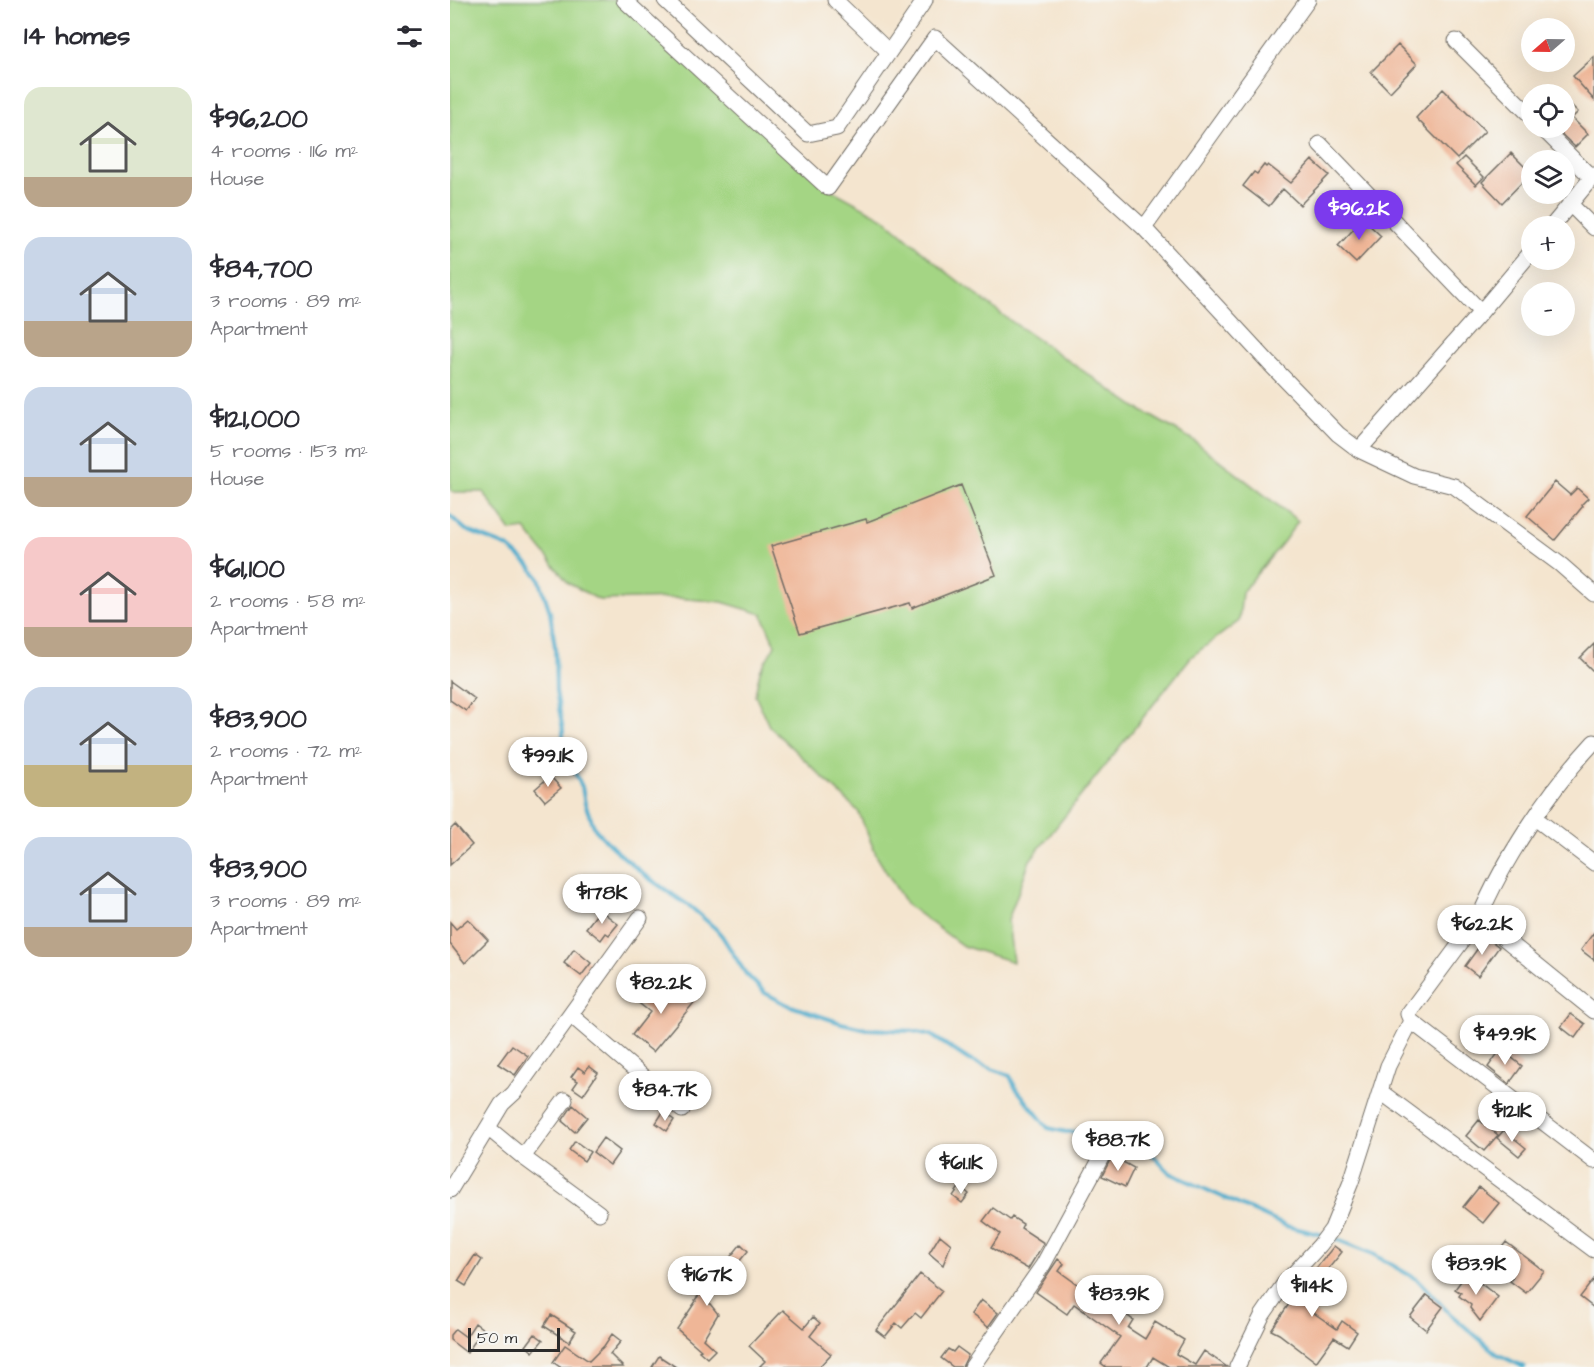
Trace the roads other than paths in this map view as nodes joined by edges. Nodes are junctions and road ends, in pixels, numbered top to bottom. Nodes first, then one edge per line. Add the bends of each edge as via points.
1 (624, 0) edge
2 (665, 0) edge
3 (835, 0) edge
4 (925, 0) edge
5 (1308, 0) edge
6 (1456, 41) dead end
7 (889, 52) junction
8 (1521, 106) edge
9 (1553, 138) edge
10 (1320, 144) dead end
11 (1593, 176) edge
12 (1575, 198) edge
13 (1570, 204) joint
14 (1560, 216) edge
15 (1144, 228) junction
16 (1594, 228) edge
17 (1521, 264) edge
18 (1481, 312) junction
19 (1359, 450) junction
20 (1594, 594) edge
21 (1594, 742) edge
22 (1535, 818) junction
23 (1594, 863) edge
24 (640, 918) dead end
25 (1479, 918) junction
26 (1594, 1011) edge
27 (572, 1016) junction
28 (1411, 1021) junction
29 (1381, 1092) junction
30 (565, 1100) dead end
31 (682, 1110) dead end
32 (488, 1128) junction
33 (1102, 1156) dead end
34 (523, 1157) junction
35 (1594, 1161) edge
36 (450, 1190) edge
37 (598, 1213) dead end
38 (1594, 1250) edge
39 (972, 1367) edge
40 (1237, 1367) edge

1 - 15 street via 828,188 935,38
2 - 7 street via 808,134 837,128
3 - 7 street
4 - 7 street
5 - 15 street
6 - 8 street
9 - 11 street
10 - 18 street
11 - 12 street
13 - 14 street
13 - 16 street
15 - 19 street via 1277,372
17 - 18 street
18 - 19 street
19 - 20 street via 1414,476 1454,486
21 - 22 street via 1570,767
22 - 23 street
22 - 25 street
24 - 27 street
25 - 26 street
25 - 28 street via 1408,1014
27 - 31 street
27 - 32 street via 502,1104
28 - 29 street via 1388,1066
28 - 35 street
29 - 38 street
29 - 40 street via 1332,1229 1284,1284 1262,1316
30 - 34 street
32 - 34 street
32 - 36 street
33 - 39 street via 1043,1264
34 - 37 street

